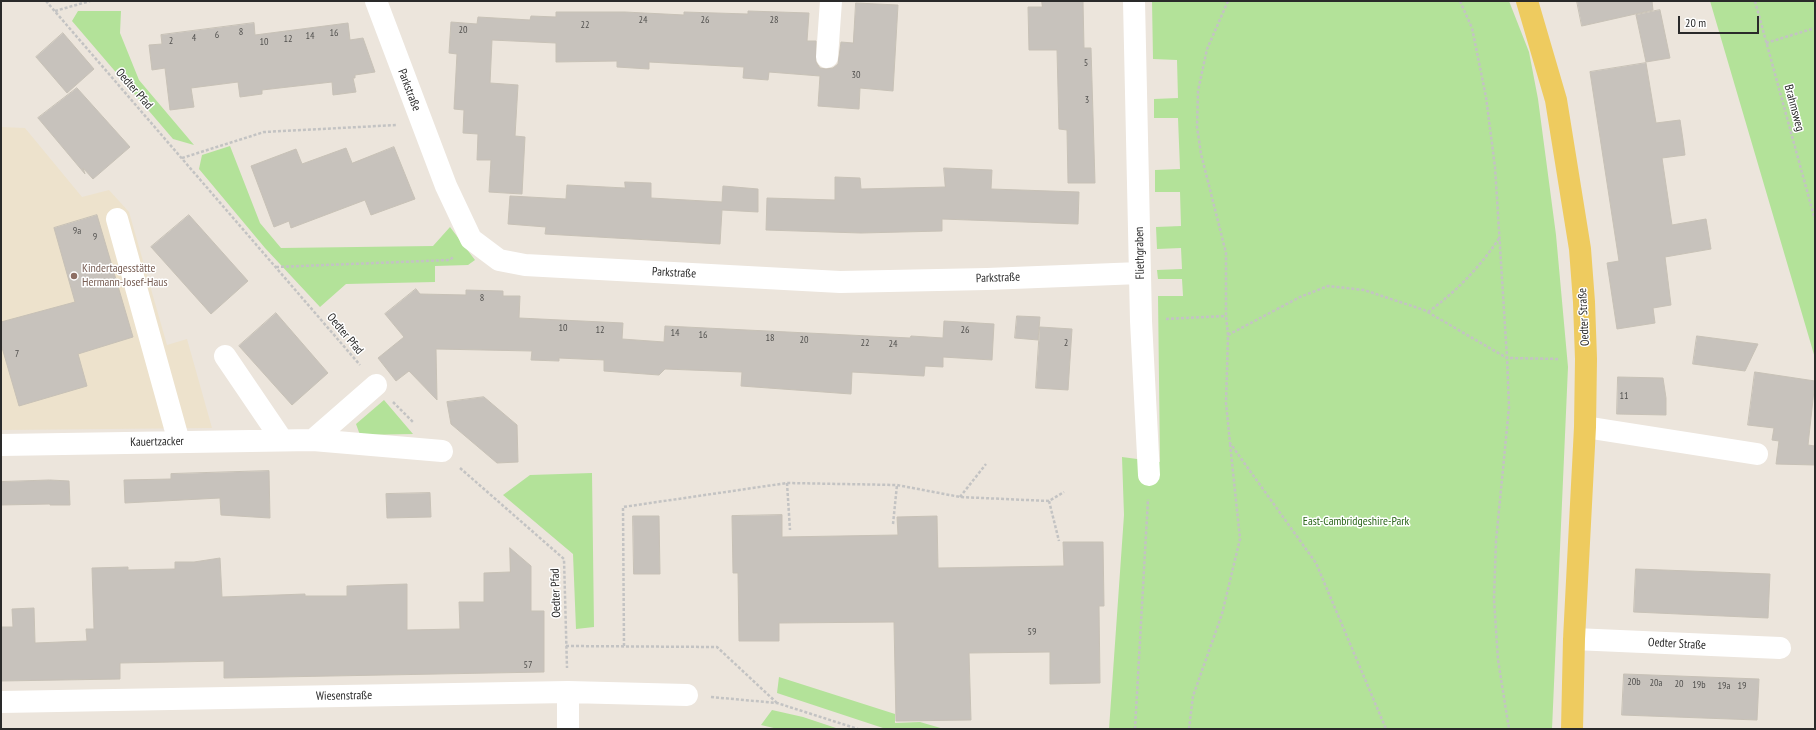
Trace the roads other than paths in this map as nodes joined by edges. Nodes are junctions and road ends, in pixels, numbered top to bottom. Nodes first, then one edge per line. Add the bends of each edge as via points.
1 (376, 1) edge
2 (831, 1) edge
3 (1134, 1) edge
4 (1527, 1) edge
5 (827, 57) dead end
6 (117, 219) dead end
7 (1140, 273) junction
8 (225, 356) dead end
9 (376, 385) road end
10 (1585, 427) junction
11 (282, 440) junction
12 (313, 440) junction
13 (179, 442) junction
14 (1, 445) edge
15 (442, 451) road end
16 (1757, 454) dead end
17 (1149, 475) road end
18 (1574, 639) junction
19 (1780, 648) dead end
20 (568, 692) junction
21 (687, 695) road end
22 (1, 702) edge
23 (568, 729) edge
24 (1572, 729) edge

1 - 7 street, Parkstraße via 446,186 472,239 499,260 525,265 840,282
2 - 5 street
3 - 7 street, Fliethgraben
4 - 10 main road, Oedter Straße via 1556,100 1580,250 1586,359
6 - 13 street
7 - 17 street, Fliethgraben
8 - 11 street
9 - 12 street
10 - 16 street
10 - 18 main road, Oedter Straße
11 - 12 street, Kauertzacker
11 - 13 street, Kauertzacker
12 - 15 street, Kauertzacker
13 - 14 street, Kauertzacker
18 - 19 street, Oedter Straße
18 - 24 main road, Oedter Straße
20 - 21 street, Wiesenstraße
20 - 22 street, Wiesenstraße
20 - 23 street

